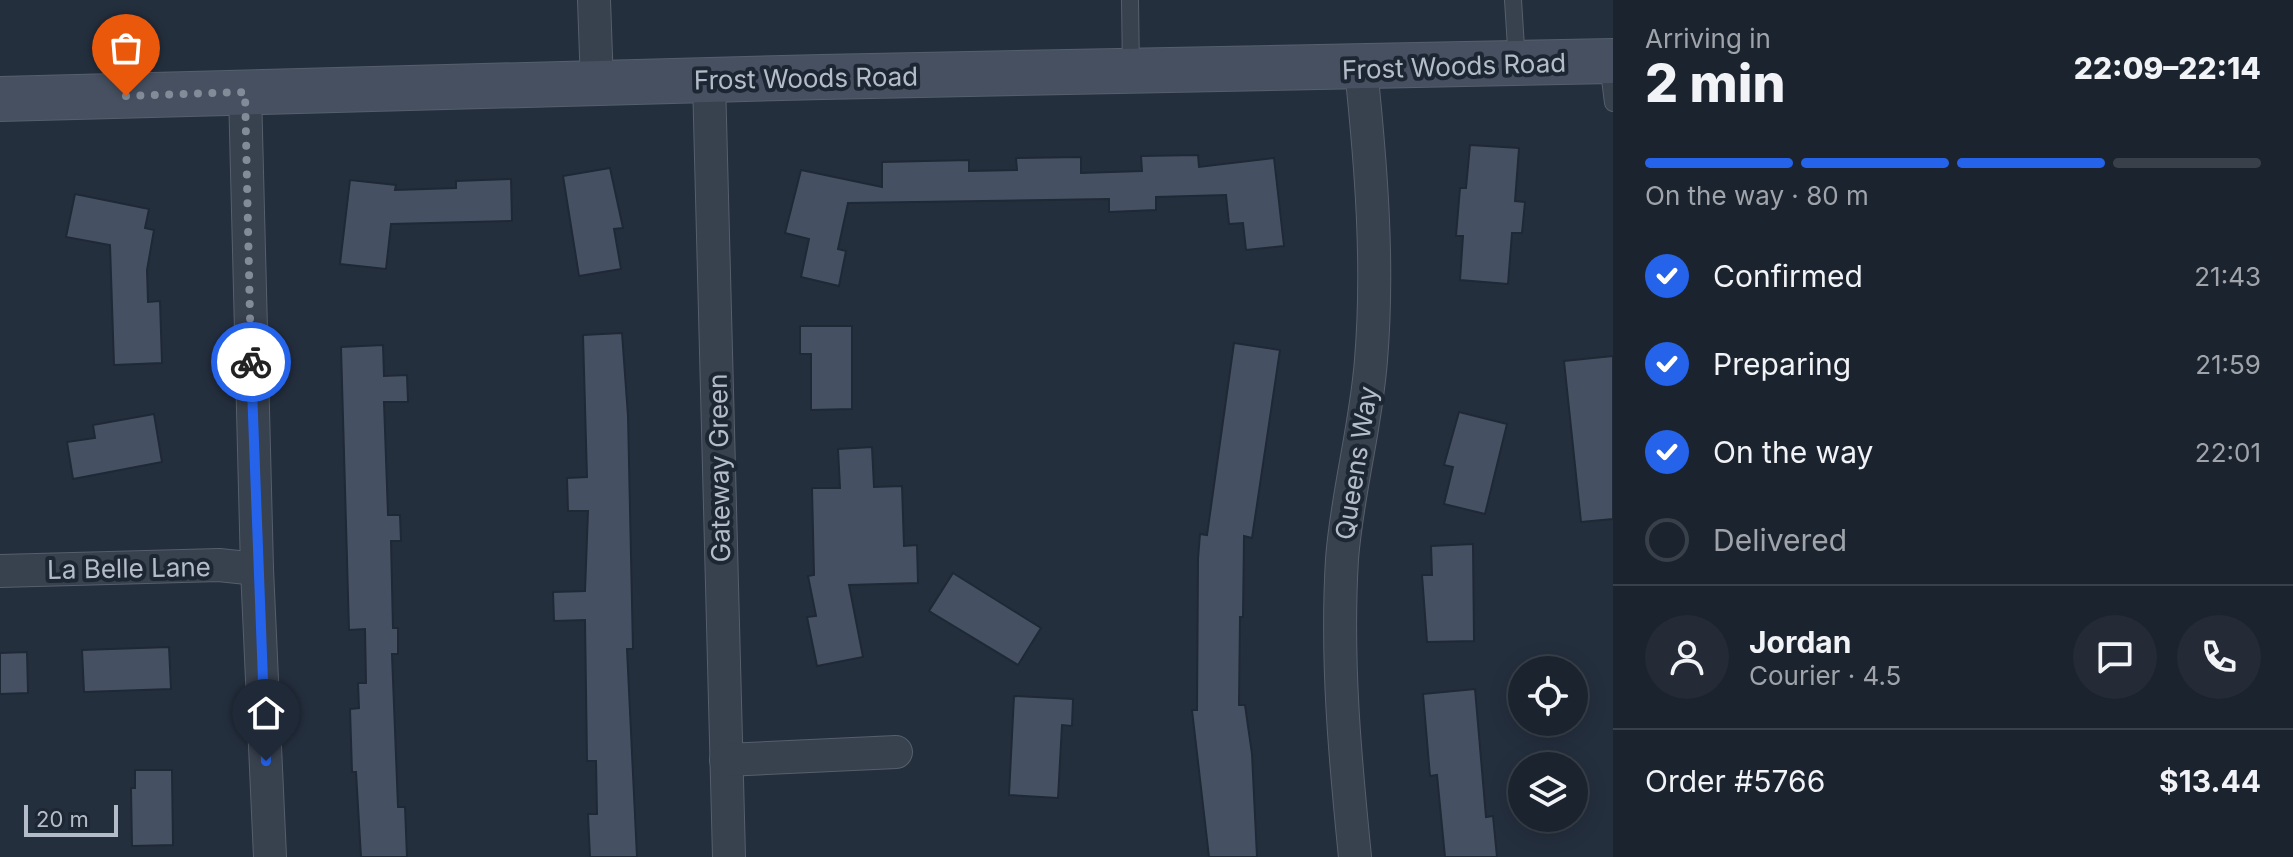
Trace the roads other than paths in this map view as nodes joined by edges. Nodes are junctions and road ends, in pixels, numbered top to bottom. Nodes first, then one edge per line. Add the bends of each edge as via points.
1 (594, 0) edge
2 (1130, 0) edge
3 (1513, 0) edge
4 (1517, 64) junction
5 (1361, 69) junction
6 (1131, 72) junction
7 (1611, 75) edge
8 (709, 80) junction
9 (597, 84) junction
10 (245, 92) junction
11 (0, 99) edge
12 (257, 569) junction
13 (0, 571) edge
14 (896, 752) dead end
15 (726, 760) junction
16 (270, 857) edge
17 (729, 857) edge
18 (1355, 857) edge

1 - 9 street
2 - 6 lane
3 - 4 lane
4 - 5 street, Frost Woods Road
4 - 7 street, Frost Woods Road
5 - 6 street, Frost Woods Road
5 - 18 street, Queens Way via 1370,155 1371,358 1342,556 1341,605 1342,734
6 - 8 street, Frost Woods Road
8 - 9 street, Frost Woods Road
8 - 15 street, Gateway Green
9 - 10 street, Frost Woods Road
10 - 11 street, Frost Woods Road
10 - 12 street
12 - 13 street, La Belle Lane via 219,565
12 - 16 street
14 - 15 street
15 - 17 street, Gateway Green

